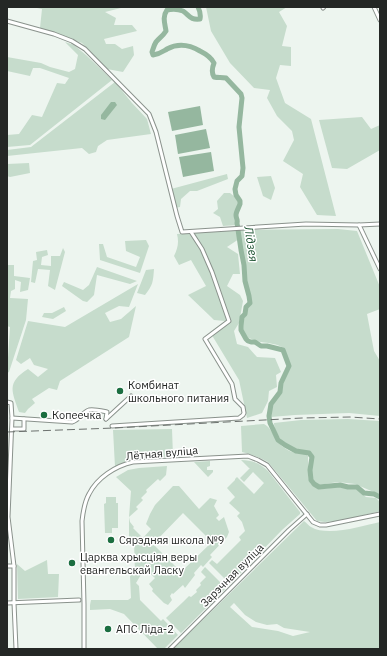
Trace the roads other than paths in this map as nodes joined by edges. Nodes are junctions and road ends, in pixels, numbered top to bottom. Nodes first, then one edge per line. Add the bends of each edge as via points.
1 (374, 7) edge
2 (380, 20) edge
3 (7, 21) edge
4 (380, 224) edge
5 (359, 226) junction
6 (190, 232) junction
7 (380, 269) edge
8 (131, 396) dead end
9 (7, 402) edge
10 (12, 418) junction
11 (24, 419) junction
12 (112, 426) dead end
13 (12, 431) junction
14 (306, 514) junction
15 (380, 514) edge
16 (7, 516) edge
17 (7, 566) edge
18 (14, 566) junction
19 (79, 600) dead end
20 (7, 603) edge
21 (14, 603) junction
22 (16, 649) edge
23 (84, 649) edge
24 (170, 649) edge

1 - 2 street
3 - 6 street via 54,34 85,49 149,114 156,132 176,216 182,232
4 - 5 street
5 - 6 street via 306,224
5 - 7 street
6 - 12 street via 202,249 229,321 205,339 232,384 235,399 243,406 244,413 238,418
8 - 11 street via 106,419 107,412 90,410 72,422
9 - 10 street via 11,402
10 - 11 street
10 - 13 street
11 - 13 street via 24,429
13 - 16 street
14 - 15 street, Лётная вуліца via 316,524 326,525
14 - 23 street, Лётная вуліца via 267,466 248,456 133,462 109,472 91,490 83,511
14 - 24 street, Зарэчная вуліца
16 - 18 street
17 - 18 street
18 - 21 street
19 - 21 street
20 - 21 street
21 - 22 street

